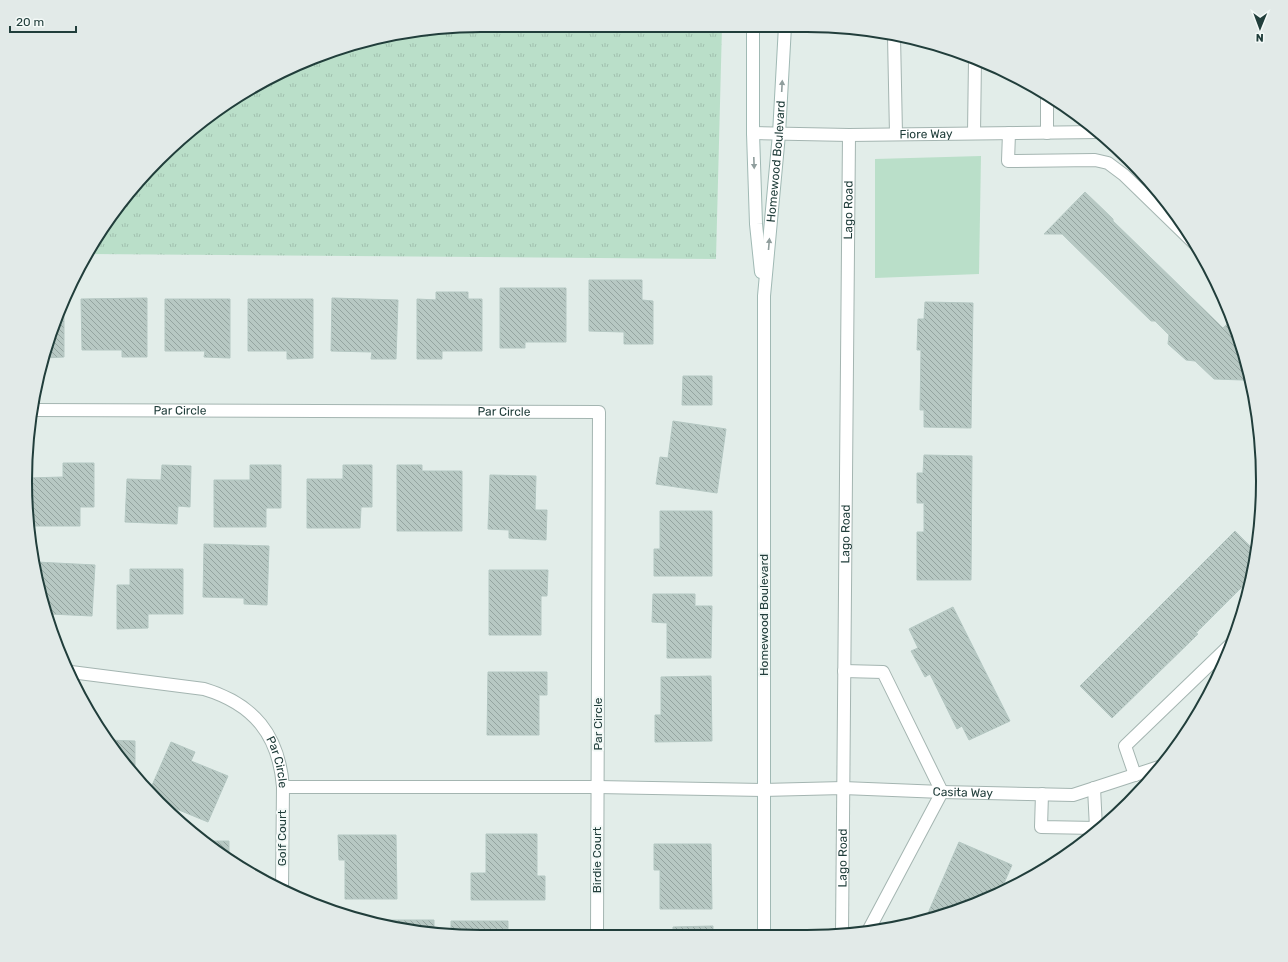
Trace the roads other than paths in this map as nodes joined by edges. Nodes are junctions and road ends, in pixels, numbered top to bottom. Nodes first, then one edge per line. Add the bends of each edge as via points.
1 (753, 32) edge
2 (786, 32) edge
3 (894, 41) edge
4 (975, 65) edge
5 (1047, 102) edge
6 (1089, 132) edge
7 (753, 133) junction
8 (1008, 133) junction
9 (1047, 133) junction
10 (779, 134) junction
11 (896, 134) junction
12 (974, 134) junction
13 (849, 135) junction
14 (1174, 224) edge
15 (764, 296) junction
16 (38, 410) edge
17 (1222, 652) edge
18 (844, 671) junction
19 (75, 672) edge
20 (1151, 770) edge
21 (1135, 775) junction
22 (283, 787) junction
23 (598, 788) junction
24 (843, 788) junction
25 (1094, 788) junction
26 (763, 790) junction
27 (942, 792) junction
28 (1042, 794) junction
29 (1096, 825) edge
30 (1092, 828) edge
31 (282, 884) edge
32 (871, 925) edge
33 (842, 928) edge
34 (597, 930) edge
35 (764, 930) edge

1 - 7 street, Homewood Boulevard
10 -> 2 street, Homewood Boulevard
3 - 11 street
4 - 12 street
5 - 9 street
6 - 9 street, Fiore Way
7 - 10 street, Fiore Way
7 -> 15 street, Homewood Boulevard via 756,224
8 - 9 street, Fiore Way
8 - 12 street, Fiore Way
8 - 14 street via 1008,161 1095,160 1108,163
10 - 13 street, Fiore Way
15 -> 10 street, Homewood Boulevard
11 - 12 street, Fiore Way
11 - 13 street, Fiore Way
13 - 18 street, Lago Road
15 - 26 street, Homewood Boulevard
16 - 23 street, Par Circle via 599,412
17 - 21 street via 1125,746
18 - 24 street, Lago Road
18 - 27 street via 883,672
19 - 22 street, Par Circle via 204,689 235,702 257,720 270,738 281,770
20 - 21 street, Casita Way
21 - 25 street, Casita Way
22 - 23 street, Par Circle
22 - 31 street, Golf Court
23 - 26 street, Par Circle
23 - 34 street, Birdie Court
24 - 26 street, Casita Way
24 - 27 street, Casita Way
24 - 33 street, Lago Road
25 - 28 street, Casita Way via 1073,795
25 - 29 street
26 - 35 street, Homewood Boulevard
27 - 28 street, Casita Way
27 - 32 street
28 - 30 street via 1041,827

